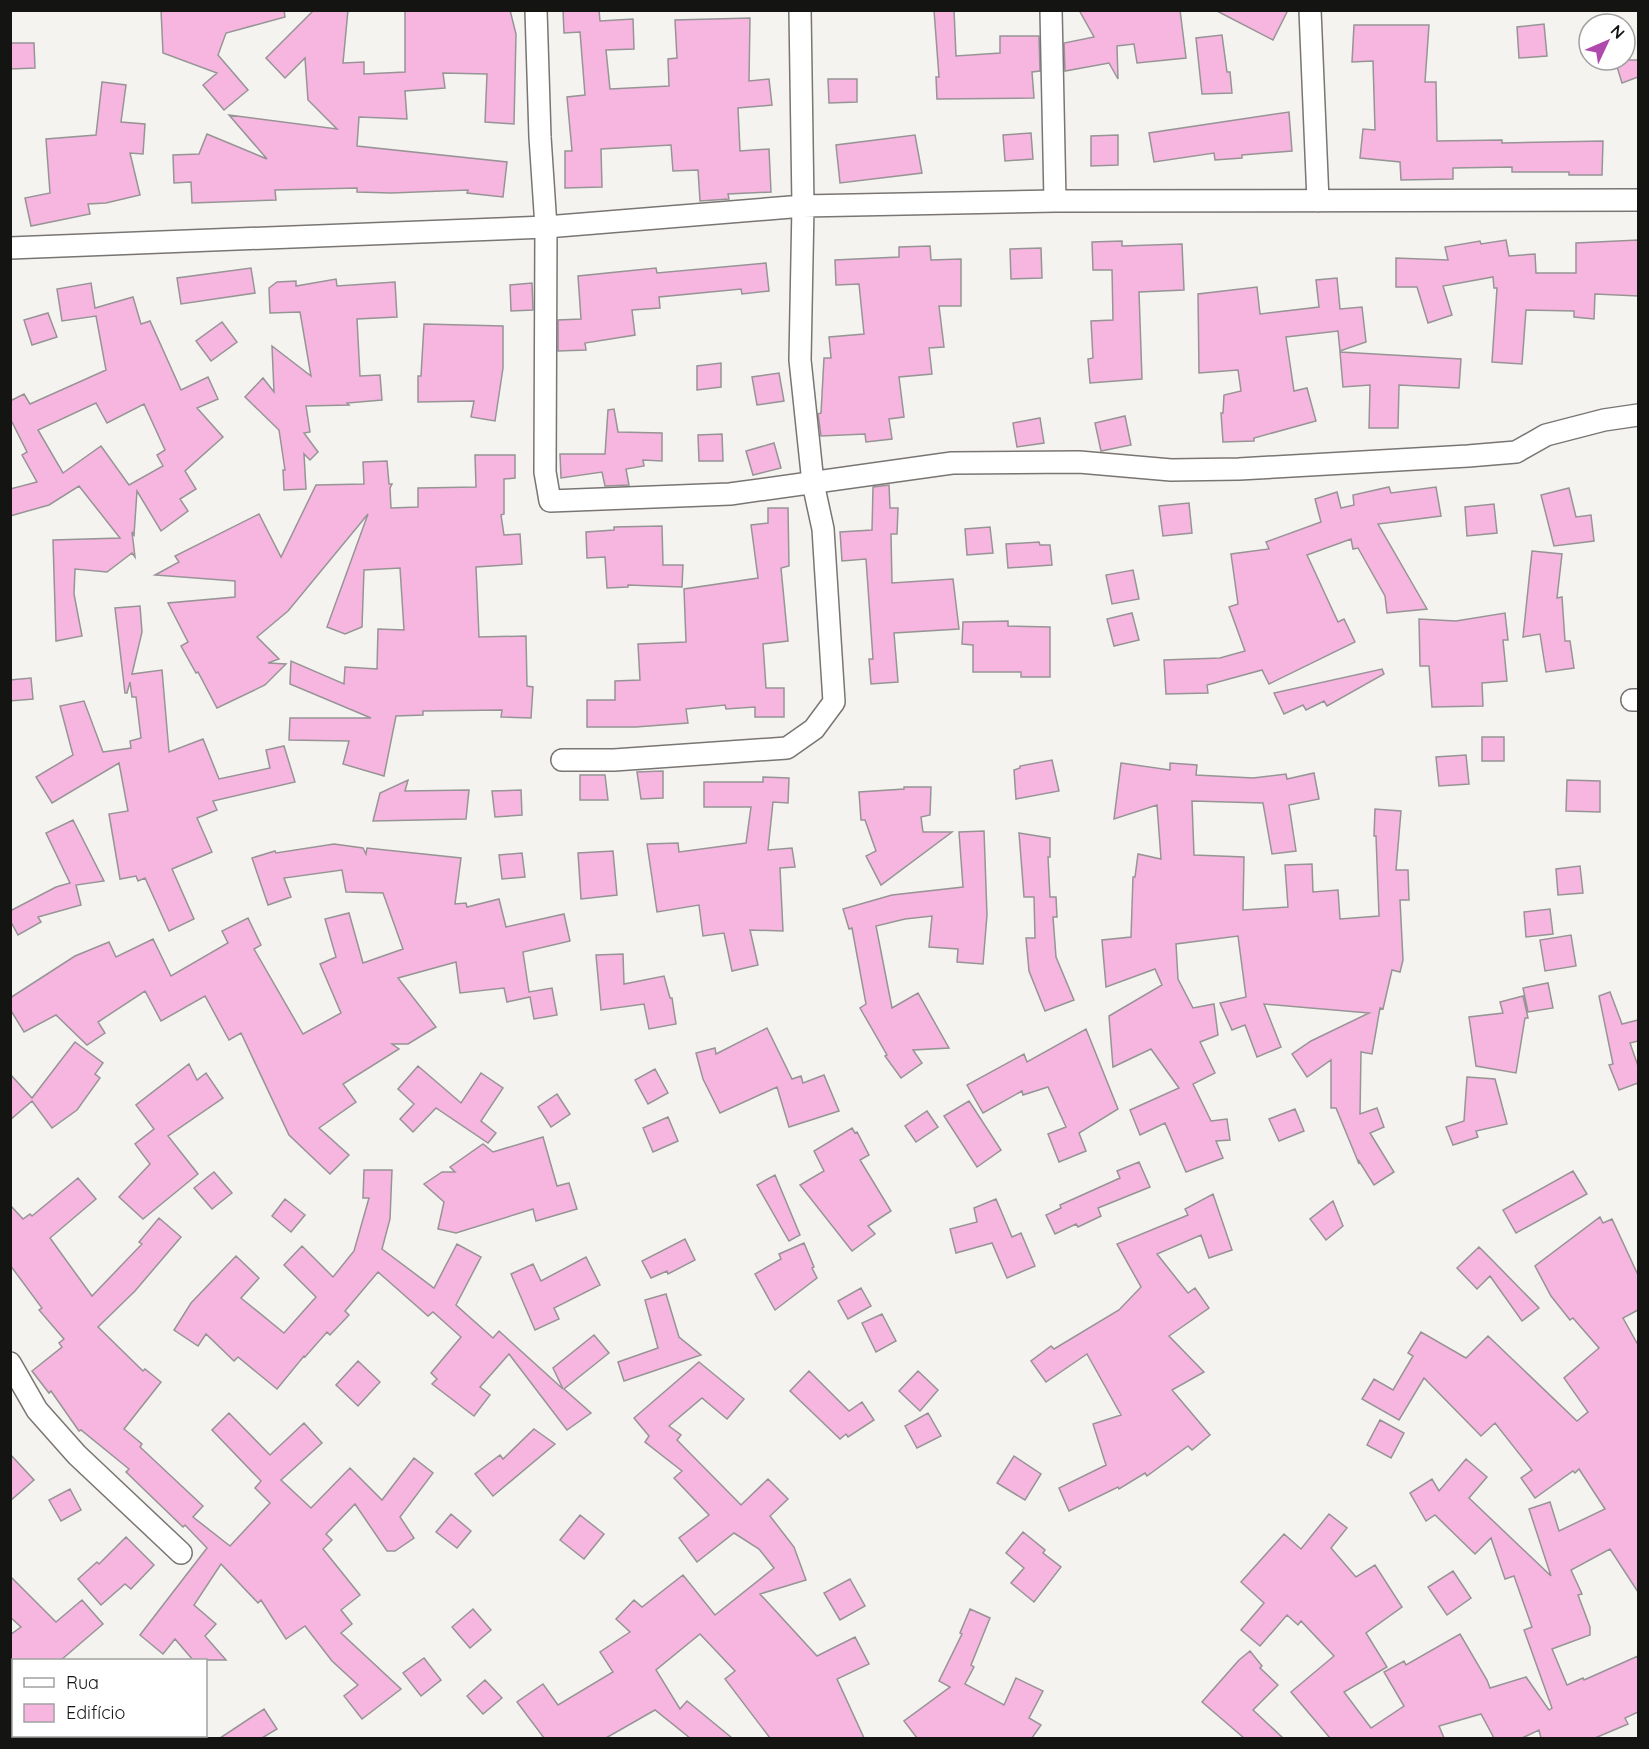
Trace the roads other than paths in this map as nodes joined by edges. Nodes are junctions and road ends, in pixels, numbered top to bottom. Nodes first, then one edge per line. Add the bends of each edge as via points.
1 (536, 10) edge
2 (800, 10) edge
3 (1052, 10) edge
4 (1310, 10) edge
5 (1638, 200) edge
6 (1055, 201) junction
7 (1318, 201) junction
8 (803, 206) junction
9 (546, 227) junction
10 (10, 248) edge
11 (1638, 415) edge
12 (813, 483) junction
13 (562, 760) dead end
14 (10, 1363) edge
15 (181, 1553) dead end

1 - 9 street
2 - 8 street
3 - 6 street
4 - 7 street
5 - 7 street
6 - 7 street
6 - 8 street
8 - 9 street
8 - 12 street via 800,360
9 - 10 street
9 - 12 street via 545,472 550,501 730,494
11 - 12 street via 1546,435 1516,452 1468,456 1171,470 1079,462 952,463
12 - 13 street via 823,530 834,702 814,729 787,748
14 - 15 street via 37,1410 77,1455

